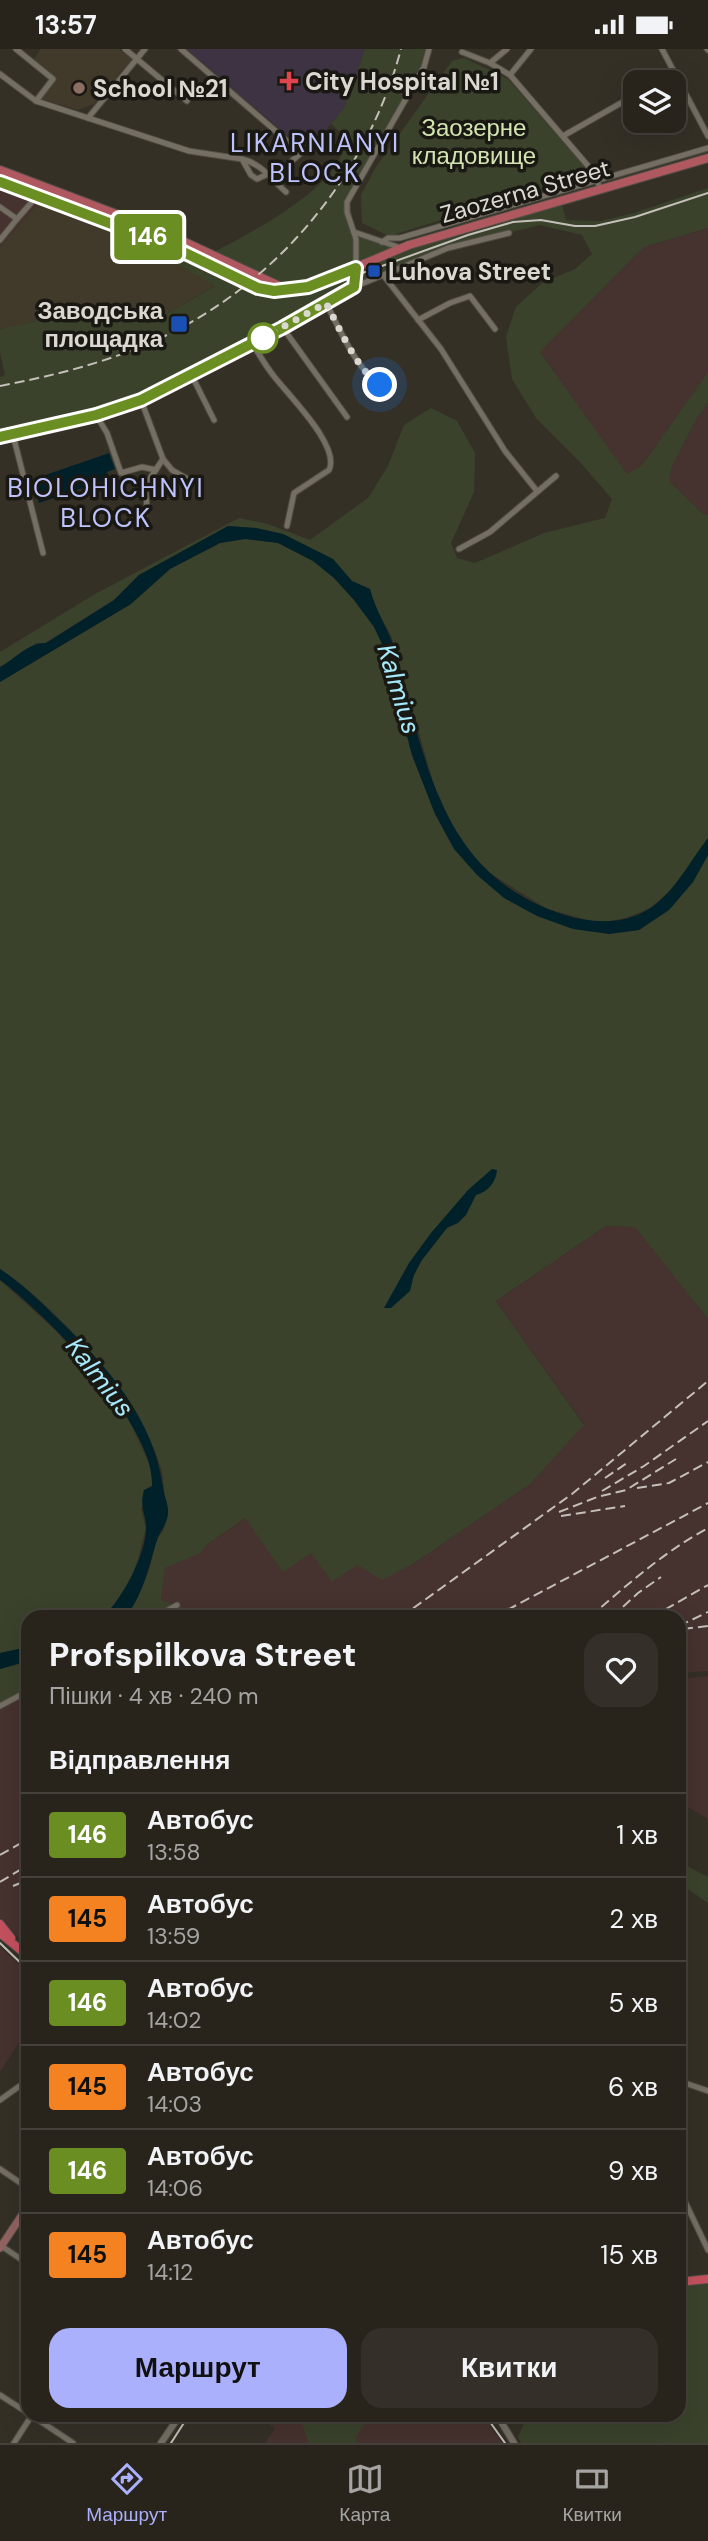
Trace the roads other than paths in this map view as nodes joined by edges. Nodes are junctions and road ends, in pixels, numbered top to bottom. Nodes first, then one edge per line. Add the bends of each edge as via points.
1 (16, 49) edge
2 (125, 49) edge
3 (145, 49) edge
4 (181, 49) edge
5 (429, 49) edge
6 (507, 49) edge
7 (531, 49) edge
8 (662, 49) edge
9 (462, 52) dead end
10 (137, 59) junction
11 (490, 63) junction
12 (673, 70) edge
13 (0, 74) edge
14 (510, 75) junction
15 (686, 94) edge
16 (36, 101) junction
17 (187, 101) dead end
18 (623, 102) edge
19 (88, 118) junction
20 (563, 136) junction
21 (708, 137) edge
22 (708, 148) edge
23 (708, 158) edge
24 (242, 159) junction
25 (0, 170) edge
26 (268, 174) junction
27 (598, 180) junction
28 (0, 183) edge
29 (38, 184) junction
30 (600, 189) junction
31 (286, 192) dead end
32 (34, 195) junction
33 (0, 207) edge
34 (18, 219) junction
35 (354, 232) junction
36 (509, 233) dead end
37 (0, 240) edge
38 (382, 242) junction
39 (401, 248) junction
40 (356, 268) junction
41 (384, 276) junction
42 (354, 287) junction
43 (288, 290) junction
44 (326, 303) junction
45 (418, 320) junction
46 (282, 328) junction
47 (495, 329) dead end
48 (252, 343) junction
49 (191, 374) junction
50 (380, 385) dead end
51 (141, 400) junction
52 (96, 415) junction
53 (347, 417) dead end
54 (214, 420) dead end
55 (13, 435) junction
56 (0, 437) edge
57 (163, 459) junction
58 (156, 470) junction
59 (556, 476) dead end
60 (191, 481) dead end
61 (537, 491) junction
62 (142, 524) dead end
63 (287, 526) dead end
64 (459, 549) dead end
65 (43, 553) dead end
66 (177, 1605) dead end
67 (168, 1610) edge
68 (21, 1695) edge
69 (0, 1706) edge
70 (1, 1928) edge
71 (21, 1949) edge
72 (686, 2083) edge
73 (21, 2085) edge
74 (708, 2091) edge
75 (0, 2100) edge
76 (0, 2169) edge
77 (21, 2183) edge
78 (686, 2202) edge
79 (21, 2216) edge
80 (705, 2234) edge
81 (0, 2247) edge
82 (708, 2250) edge
83 (21, 2260) edge
84 (708, 2279) edge
85 (686, 2281) edge
86 (0, 2395) edge
87 (21, 2409) edge
88 (27, 2422) edge
89 (42, 2422) edge
90 (175, 2422) edge
91 (501, 2422) edge
92 (14, 2443) edge
93 (73, 2443) edge
94 (161, 2443) edge
95 (514, 2443) edge

1 - 16 street via 53,79
2 - 10 street
3 - 10 street
4 - 26 street via 301,153
5 - 35 street via 415,85 350,195 347,212
6 - 11 street
7 - 14 street
8 - 12 street
9 - 11 street
10 - 17 street
10 - 19 street
11 - 14 street
13 - 16 street
14 - 20 street
15 - 21 street
16 - 19 street
18 - 20 street
19 - 24 street via 189,151
20 - 27 street
22 - 27 street
23 - 30 main road, Zaozerna Street
24 - 26 street
24 - 26 street via 254,178
25 - 29 main road
26 - 31 street
27 - 30 street
27 - 38 street
28 - 32 main road
29 - 32 street
29 - 43 main road via 161,231
30 - 39 main road, Zaozerna Street
32 - 34 street
32 - 43 main road via 173,247 258,288
33 - 34 street
34 - 37 street
35 - 38 street
35 - 40 street
36 - 41 street, Zaozerna Street via 448,248
38 - 39 street
39 - 40 main road, Zaozerna Street
40 - 42 street
40 - 43 main road, Zaozerna Street
41 - 42 street, Zaozerna Street
41 - 45 street
42 - 44 street, Zaozerna Street
44 - 46 street, Zaozerna Street
44 - 50 street via 344,337
45 - 47 street via 470,296
45 - 61 street
46 - 48 street, Zaozerna Street
46 - 53 street
48 - 49 street, Zaozerna Street
48 - 63 street via 316,428 332,458 329,470 294,493
49 - 51 street, Zaozerna Street
49 - 54 street
51 - 52 street, Zaozerna Street
51 - 57 street
52 - 55 street, Zaozerna Street
52 - 58 street via 121,473 142,467
55 - 56 street, Zaozerna Street
55 - 65 street
57 - 58 street
57 - 60 street
58 - 62 street via 145,486 147,507
59 - 61 street
61 - 64 street via 490,531
66 - 67 street
68 - 69 street
70 - 71 highway
72 - 74 street
73 - 75 street
76 - 77 street
78 - 80 street
79 - 81 main road
80 - 82 street
81 - 83 street
84 - 85 highway
86 - 87 street
88 - 92 street
89 - 93 street
90 - 94 street
91 - 95 street

